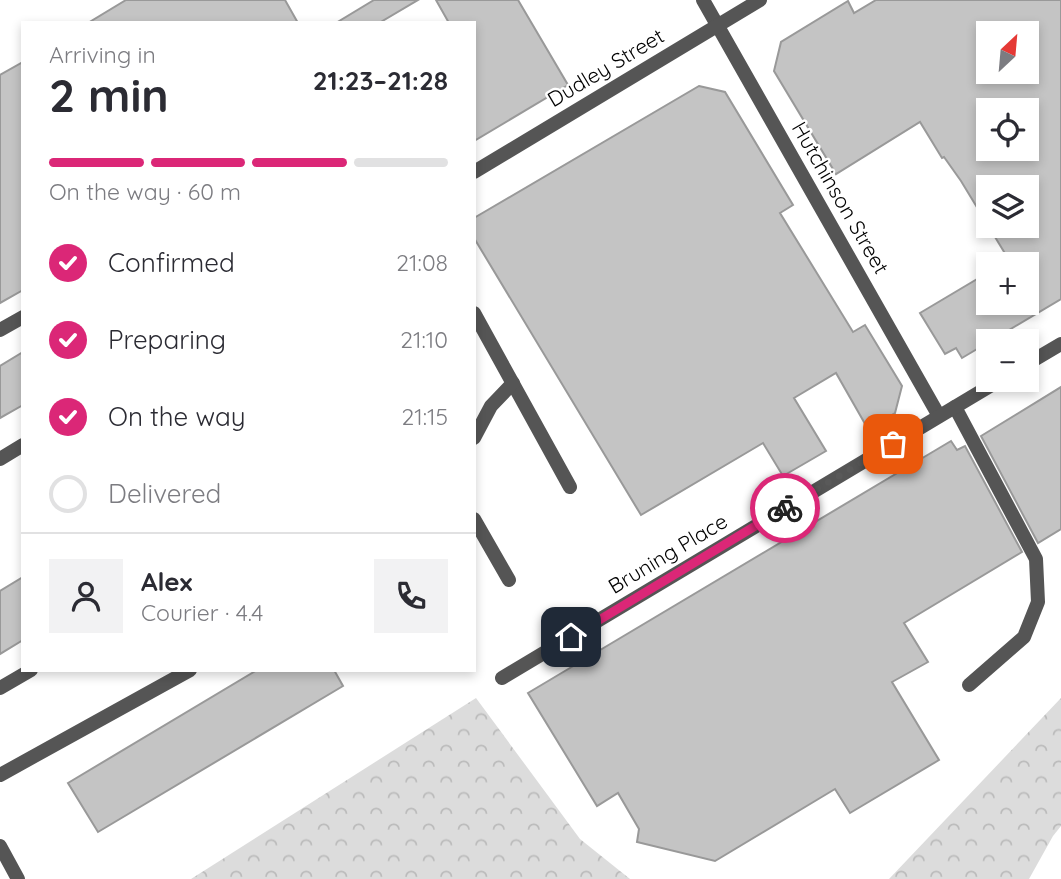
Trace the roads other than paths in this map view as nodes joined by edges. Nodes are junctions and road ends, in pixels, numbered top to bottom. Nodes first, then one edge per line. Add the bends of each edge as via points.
1 (704, 0) edge
2 (760, 0) edge
3 (718, 25) junction
4 (476, 171) edge
5 (476, 317) edge
6 (21, 318) edge
7 (0, 330) edge
8 (1061, 344) edge
9 (1039, 357) edge
10 (513, 383) junction
11 (980, 392) edge
12 (955, 407) junction
13 (939, 416) junction
14 (476, 434) edge
15 (21, 446) edge
16 (0, 459) edge
17 (570, 487) dead end
18 (476, 522) edge
19 (509, 580) dead end
20 (28, 672) edge
21 (186, 672) edge
22 (502, 678) dead end
23 (969, 685) dead end
24 (0, 688) edge
25 (0, 775) edge
26 (0, 846) edge
27 (18, 879) edge

1 - 3 street, Hutchinson Street
2 - 3 street, Dudley Street
3 - 4 street, Dudley Street
3 - 13 street, Hutchinson Street
5 - 10 street
6 - 7 street
8 - 9 street
10 - 14 street via 491,405
10 - 17 street
11 - 12 street, Bruning Place
12 - 13 street, Bruning Place
12 - 23 street via 1036,559 1038,602 1024,637
13 - 22 street, Bruning Place
15 - 16 street
18 - 19 street
20 - 24 street
21 - 25 street
26 - 27 street

